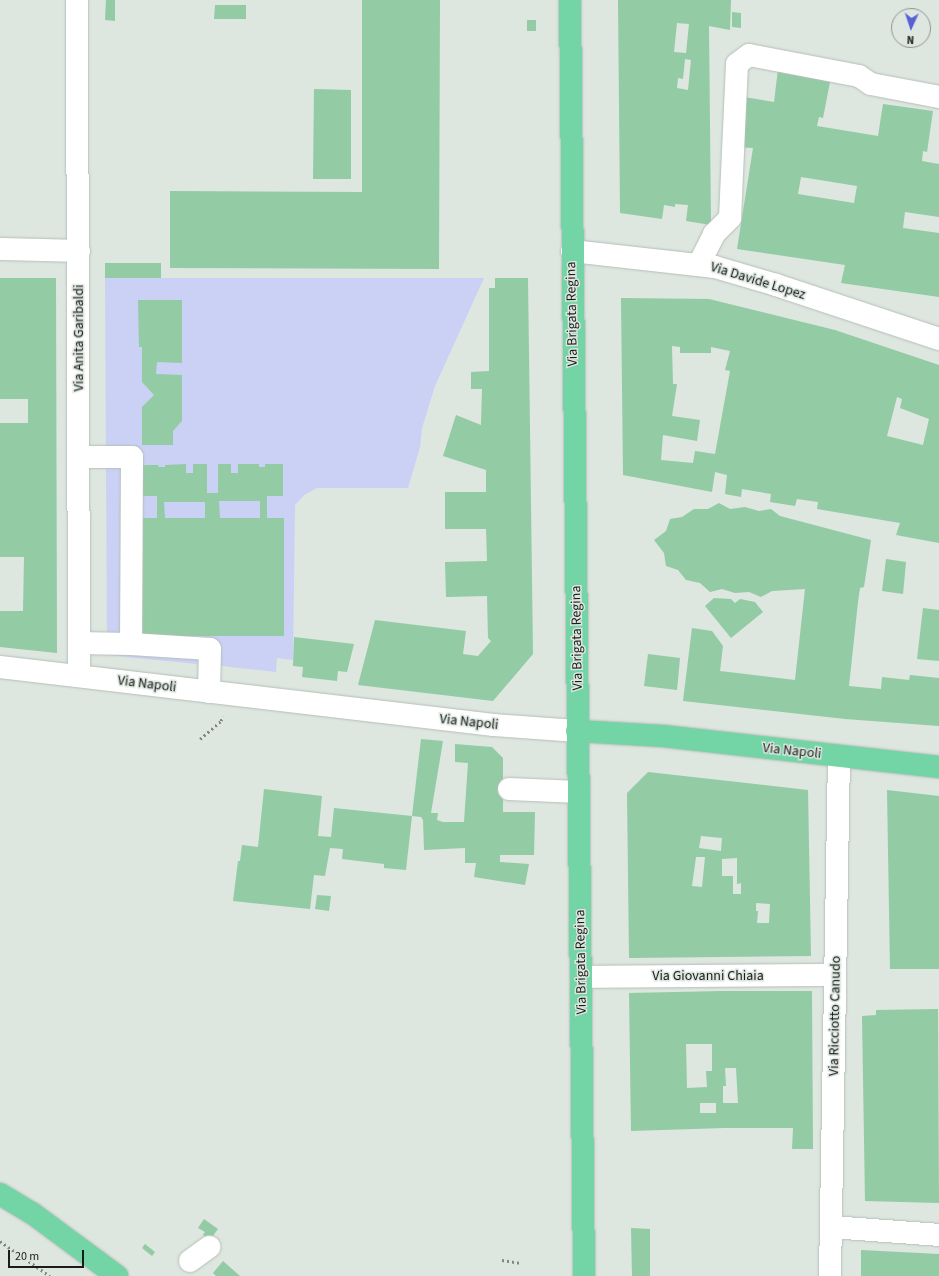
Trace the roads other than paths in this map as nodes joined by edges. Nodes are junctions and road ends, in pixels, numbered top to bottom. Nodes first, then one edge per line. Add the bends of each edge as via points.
1 (77, 0) edge
2 (570, 0) edge
3 (939, 97) edge
4 (0, 249) edge
5 (79, 251) junction
6 (572, 251) junction
7 (699, 264) junction
8 (939, 339) edge
9 (79, 457) junction
10 (79, 643) junction
11 (131, 644) junction
12 (0, 667) edge
13 (79, 676) junction
14 (209, 692) junction
15 (577, 731) junction
16 (839, 756) junction
17 (939, 767) edge
18 (509, 789) dead end
19 (579, 792) junction
20 (835, 975) junction
21 (581, 977) junction
22 (0, 1194) edge
23 (831, 1227) junction
24 (939, 1235) edge
25 (209, 1247) dead end
26 (190, 1260) dead end
27 (117, 1276) edge
28 (584, 1276) edge
29 (830, 1276) edge

1 - 5 street, Via Anita Garibaldi
2 - 6 main road, Via Brigata Regina
3 - 7 street via 871,84 859,76 749,55 737,64 730,218 714,234
4 - 5 street
5 - 9 street, Via Anita Garibaldi
6 - 7 street, Via Davide Lopez
6 - 15 main road, Via Brigata Regina
7 - 8 street, Via Davide Lopez via 776,285
9 - 10 street, Via Anita Garibaldi
9 - 11 street via 132,457
10 - 11 street
10 - 13 street, Via Anita Garibaldi
11 - 14 street via 210,649
12 - 13 street, Via Napoli
13 - 14 street, Via Napoli
14 - 15 street, Via Napoli via 494,725
15 - 16 main road, Via Napoli via 663,736
15 - 19 main road, Via Brigata Regina
16 - 17 main road, Via Napoli
16 - 20 street, Via Ricciotto Canudo
18 - 19 street
19 - 21 main road, Via Brigata Regina
20 - 21 street, Via Giovanni Chiaia
20 - 23 street, Via Ricciotto Canudo
21 - 28 main road, Via Brigata Regina
22 - 27 main road via 32,1213
23 - 24 street
23 - 29 street, Via Ricciotto Canudo
25 - 26 street

